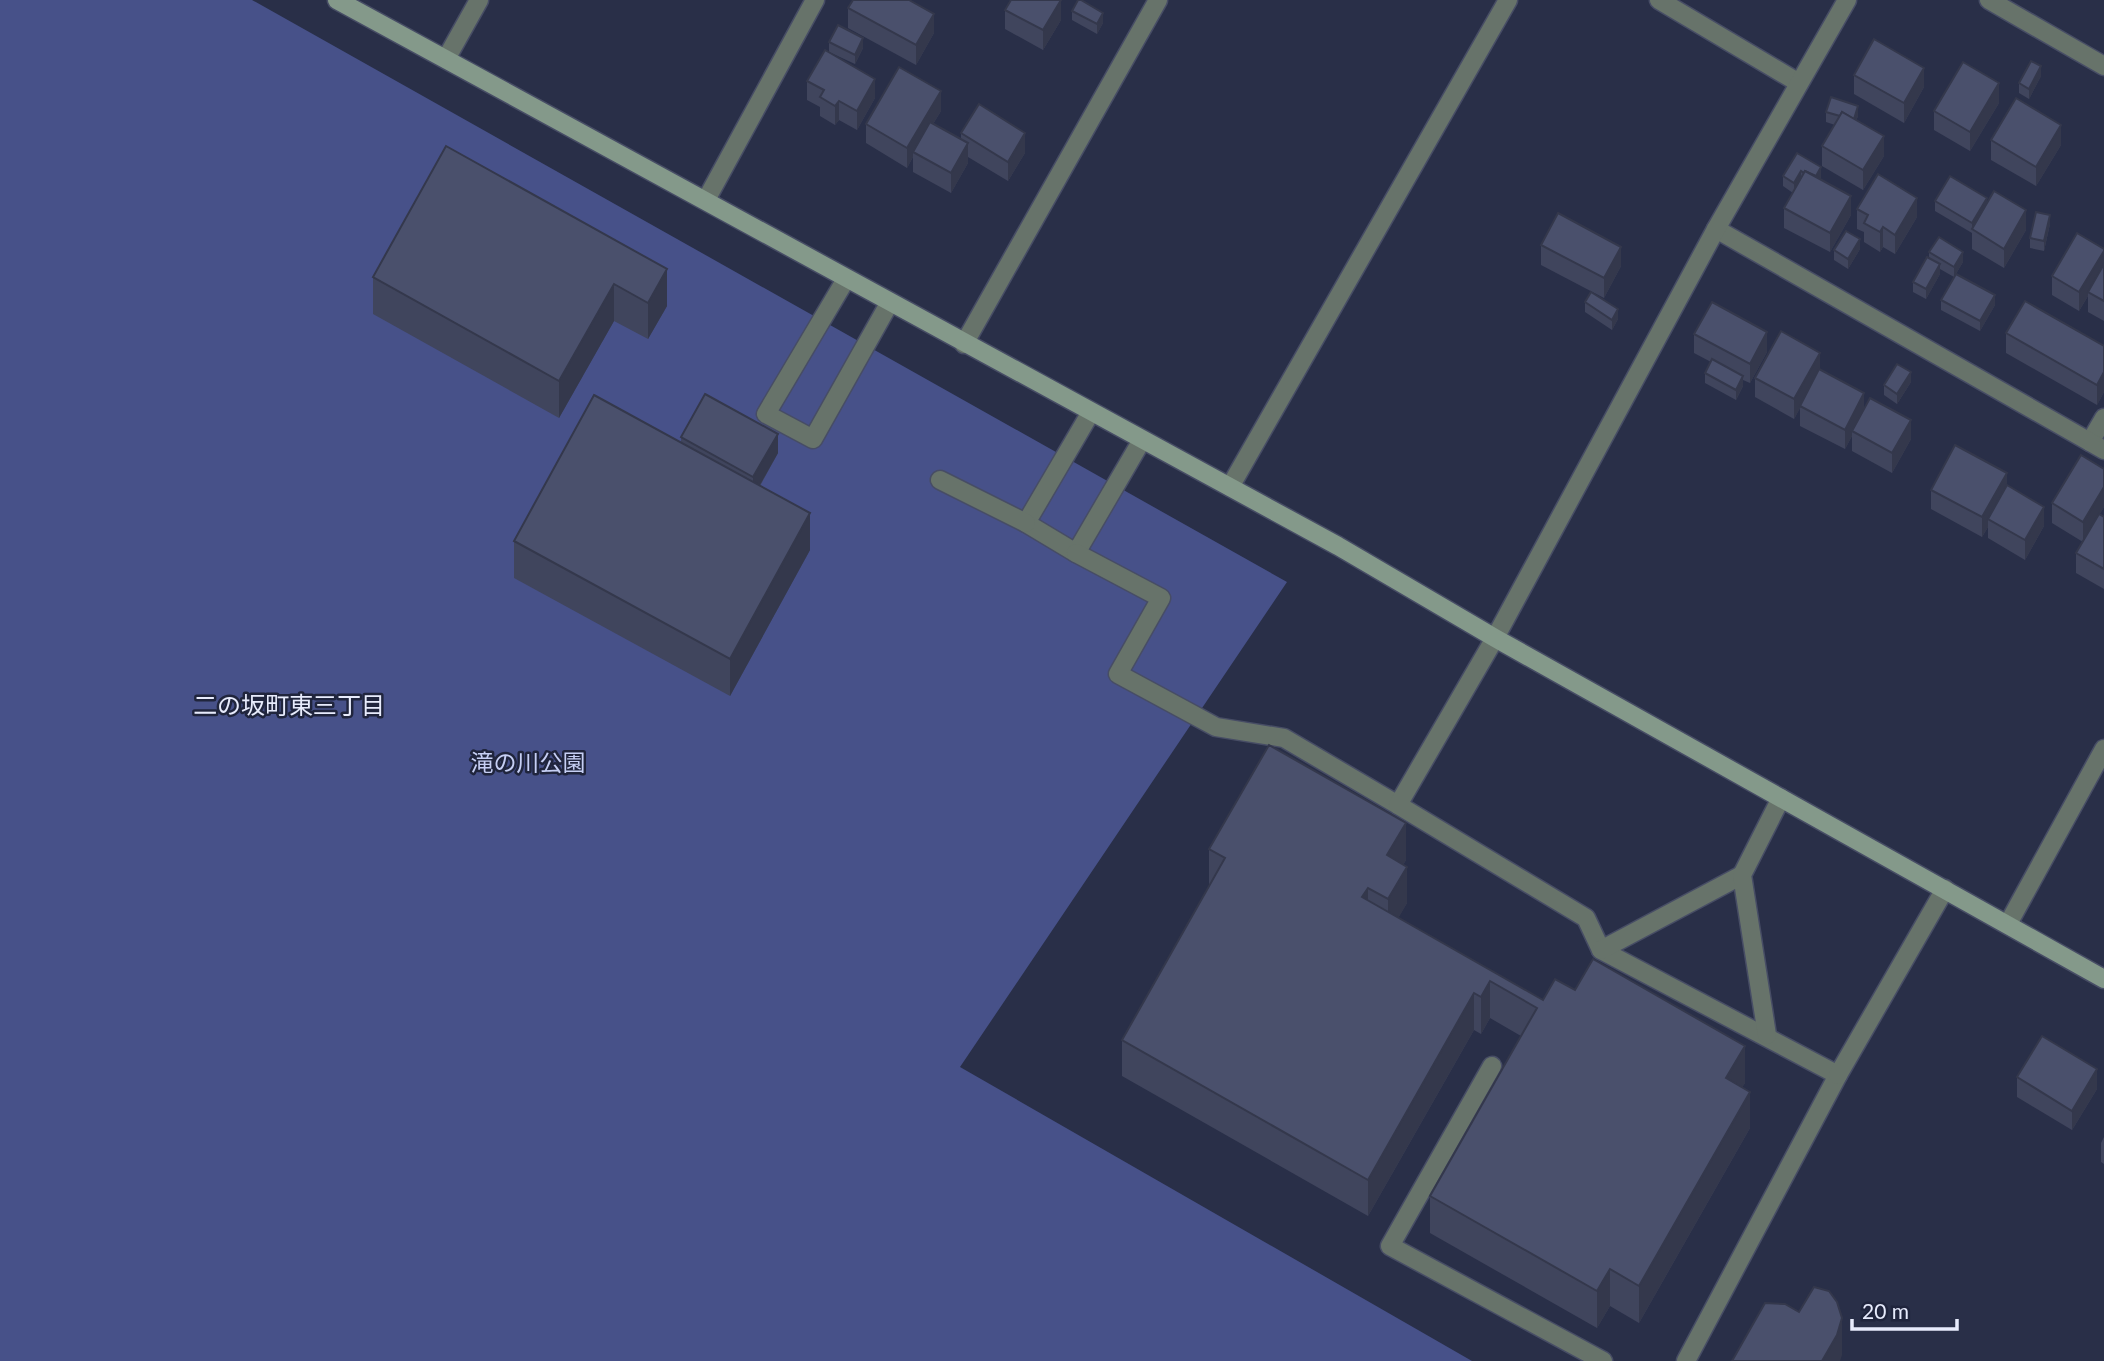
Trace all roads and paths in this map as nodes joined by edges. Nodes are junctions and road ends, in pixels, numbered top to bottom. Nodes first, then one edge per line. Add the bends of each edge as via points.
1 (337, 0) edge
2 (479, 0) edge
3 (815, 0) edge
4 (1158, 0) edge
5 (1508, 0) edge
6 (1659, 0) edge
7 (1847, 0) edge
8 (1989, 0) edge
9 (446, 59) junction
10 (2104, 66) edge
11 (1799, 83) junction
12 (706, 200) junction
13 (1716, 229) junction
14 (846, 279) junction
15 (890, 302) junction
16 (964, 344) junction
17 (1091, 412) junction
18 (2104, 418) edge
19 (1142, 440) junction
20 (2097, 446) edge
21 (940, 480) dead end
22 (1230, 487) junction
23 (1026, 523) junction
24 (1076, 552) junction
25 (1495, 638) junction
26 (2104, 749) edge
27 (1781, 798) junction
28 (1398, 805) junction
29 (1742, 875) junction
30 (1945, 889) junction
31 (2008, 924) junction
32 (1601, 950) junction
33 (2104, 978) edge
34 (1767, 1035) junction
35 (1492, 1066) dead end
36 (1838, 1075) junction
37 (1603, 1361) edge
38 (1686, 1361) edge

1 - 9 street
2 - 9 street
3 - 12 street
4 - 16 street
5 - 22 street
6 - 11 street
7 - 11 street
8 - 10 street
9 - 12 street
11 - 13 street
12 - 14 street
13 - 20 street
13 - 25 street
14 - 15 street
14 - 15 street via 766,414 813,439
15 - 16 street
16 - 17 street
17 - 19 street
17 - 23 street
18 - 20 street
19 - 22 street
19 - 24 street
21 - 23 street
22 - 25 street
23 - 24 street
24 - 28 street via 1161,598 1118,674 1216,727 1284,738
25 - 27 street
25 - 28 street
26 - 31 street
27 - 29 street
27 - 30 street
28 - 32 street via 1586,918
29 - 32 street
29 - 34 street
30 - 31 street
30 - 36 street
31 - 33 street
32 - 34 street
34 - 36 street
35 - 37 street via 1390,1247
36 - 38 street

